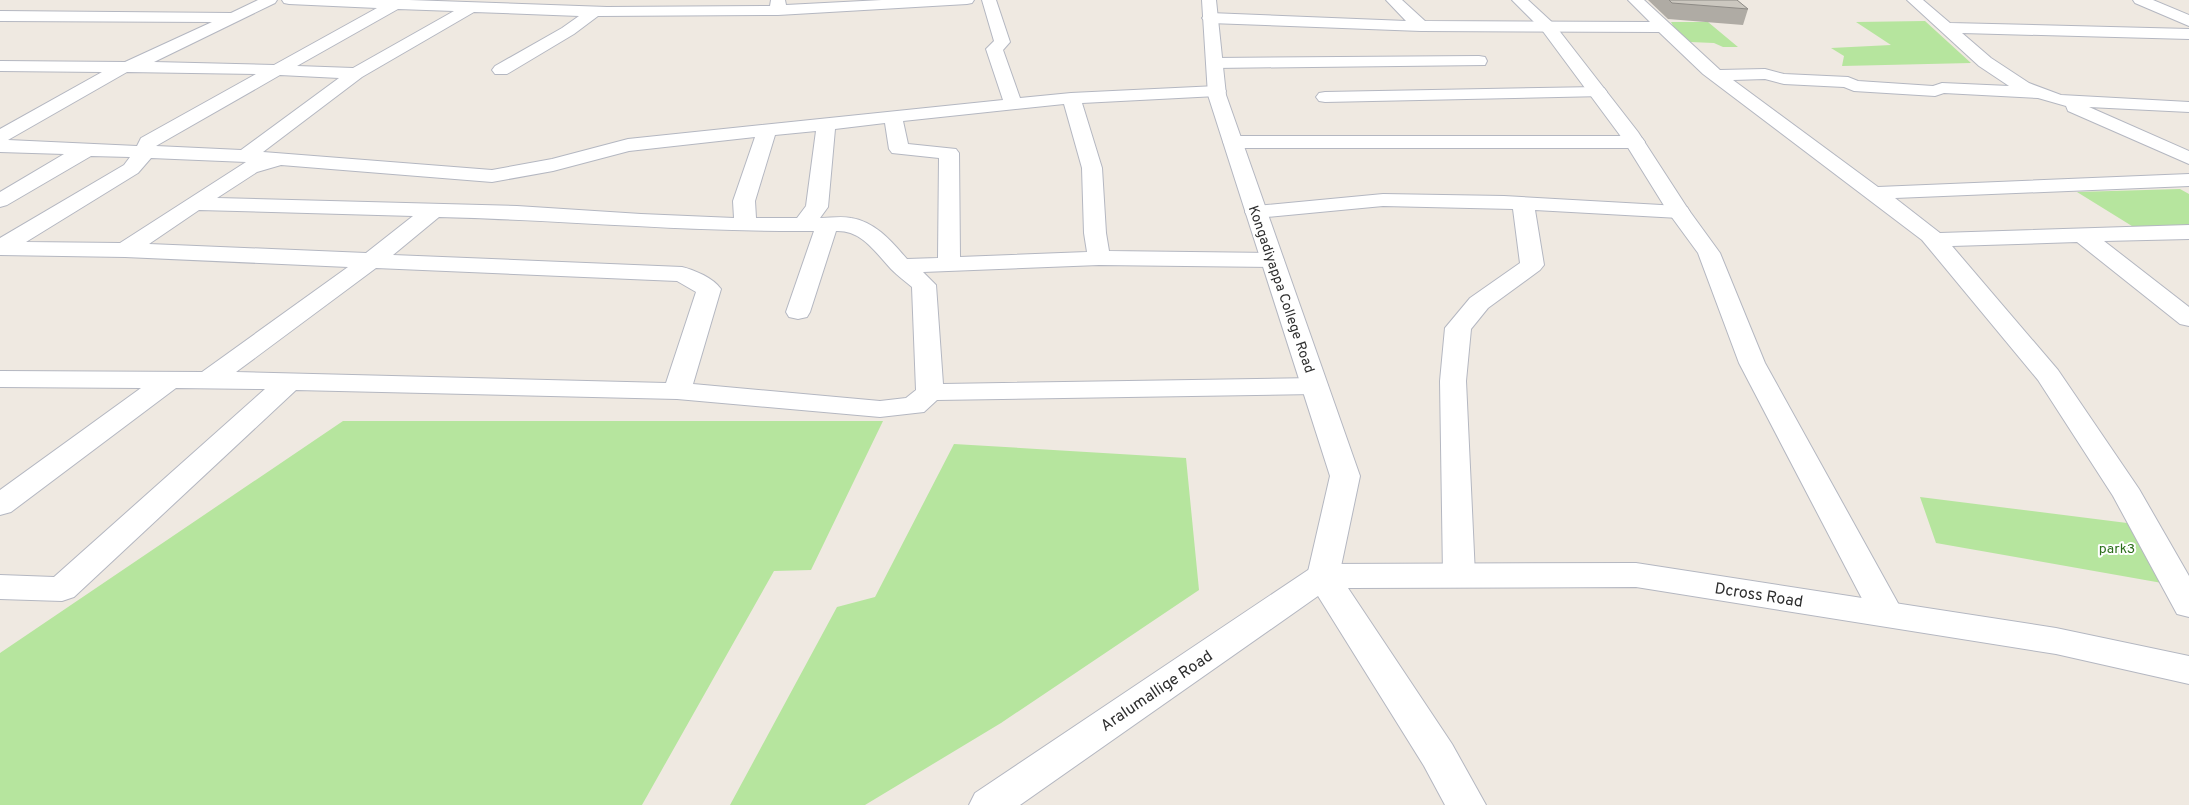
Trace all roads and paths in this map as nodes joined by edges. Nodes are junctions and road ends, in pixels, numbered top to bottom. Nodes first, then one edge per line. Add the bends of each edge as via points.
1 (270, 0) edge
2 (289, 0) edge
3 (967, 0) edge
4 (989, 0) edge
5 (1392, 0) edge
6 (1519, 0) edge
7 (1635, 0) edge
8 (1914, 0) edge
9 (2140, 0) edge
10 (398, 2) edge
11 (478, 4) edge
12 (778, 5) edge
13 (1210, 9) edge
14 (594, 12) junction
15 (0, 16) edge
16 (235, 17) junction
17 (2189, 21) edge
18 (1421, 26) junction
19 (1663, 26) junction
20 (1548, 27) junction
21 (1946, 28) junction
22 (2189, 34) edge
23 (1469, 43) junction
24 (1214, 63) junction
25 (0, 66) edge
26 (34, 67) junction
27 (123, 67) junction
28 (277, 70) junction
29 (501, 70) dead end
30 (356, 74) junction
31 (1716, 75) junction
32 (1499, 82) junction
33 (0, 83) edge
34 (1217, 91) junction
35 (1598, 92) junction
36 (2039, 93) junction
37 (1325, 97) dead end
38 (1071, 98) junction
39 (2059, 100) junction
40 (1014, 105) junction
41 (2189, 107) edge
42 (893, 117) junction
43 (826, 124) junction
44 (767, 131) junction
45 (0, 137) edge
46 (1233, 142) junction
47 (1636, 142) junction
48 (0, 146) edge
49 (86, 150) junction
50 (145, 152) junction
51 (245, 156) junction
52 (2189, 158) edge
53 (290, 160) junction
54 (2189, 180) edge
55 (1874, 193) junction
56 (0, 201) edge
57 (1523, 203) junction
58 (196, 204) junction
59 (434, 210) junction
60 (1256, 212) junction
61 (1679, 212) junction
62 (804, 224) junction
63 (828, 224) junction
64 (745, 225) junction
65 (2189, 232) edge
66 (2082, 235) junction
67 (1934, 240) junction
68 (125, 250) junction
69 (1099, 258) junction
70 (372, 260) junction
71 (1272, 260) junction
72 (949, 263) junction
73 (901, 266) junction
74 (798, 312) dead end
75 (2189, 319) edge
76 (0, 379) edge
77 (169, 380) junction
78 (208, 380) junction
79 (290, 381) junction
80 (1315, 386) junction
81 (677, 391) junction
82 (930, 392) junction
83 (0, 506) edge
84 (1459, 575) junction
85 (1323, 576) junction
86 (0, 587) edge
87 (2189, 605) edge
88 (1887, 614) junction
89 (2189, 670) edge
90 (989, 805) edge
91 (1466, 805) edge

1 - 16 street
2 - 10 street
3 - 12 street
4 - 40 street via 1002,42 994,49
5 - 18 street
6 - 20 street
7 - 19 street
8 - 21 street
9 - 17 street
10 - 11 street
10 - 28 street
11 - 14 street
11 - 30 street
12 - 14 street
13 - 18 street
13 - 24 street, Kongadiyappa College Road
14 - 29 street
15 - 16 street
16 - 27 street via 136,64
18 - 23 street
19 - 20 street
19 - 31 street
20 - 23 street
20 - 35 street
21 - 22 street
21 - 36 street via 1985,62 2023,87
23 - 24 street
23 - 32 street
24 - 34 street, Kongadiyappa College Road
25 - 26 street
26 - 27 street
26 - 33 street
27 - 28 street
27 - 45 street
28 - 30 street
28 - 50 street via 148,142
30 - 51 street
31 - 36 street via 1766,74 1784,79 1935,91 1942,88
31 - 55 street
32 - 35 street
32 - 37 street via 1430,96
34 - 38 street
34 - 46 street, Kongadiyappa College Road
35 - 47 street
36 - 39 street
38 - 40 street
38 - 69 street via 1092,168
39 - 41 street
39 - 52 street
40 - 42 street
42 - 43 street
42 - 72 street via 899,149 949,153
43 - 44 street
43 - 62 street via 817,207
44 - 53 street via 628,145 553,165 492,176
44 - 64 street via 744,201
46 - 47 street
46 - 60 street, Kongadiyappa College Road
47 - 61 street
48 - 49 street
49 - 50 street
49 - 56 street
50 - 51 street
50 - 68 street via 131,169 0,248
51 - 53 street
53 - 58 street via 250,167
54 - 55 street
55 - 67 street
57 - 60 street via 1383,200
57 - 61 street
57 - 84 street via 1532,265 1479,303 1458,328 1453,381
58 - 59 street
58 - 68 street
59 - 64 street
59 - 70 street
60 - 71 street, Kongadiyappa College Road
61 - 88 street via 1709,254 1752,364
62 - 63 street
62 - 64 street
63 - 73 street via 850,224 875,237
63 - 74 street
65 - 66 street
66 - 67 street
66 - 75 street
67 - 87 street via 2050,376 2128,496
68 - 70 street
69 - 71 street
69 - 72 street
70 - 78 street
70 - 81 street via 682,274 710,289
71 - 80 street, Kongadiyappa College Road
72 - 73 street
73 - 82 street via 924,285
76 - 77 street
77 - 78 street
77 - 83 street
78 - 79 street
79 - 81 street
79 - 86 street via 62,589
80 - 82 street
80 - 85 street, Kongadiyappa College Road via 1346,476
81 - 82 street via 880,409 914,406
84 - 85 street, Dcross Road
84 - 88 street, Dcross Road via 1636,575
85 - 90 street, Aralumallige Road
85 - 91 street via 1438,755
88 - 89 street, Dcross Road via 2056,641

